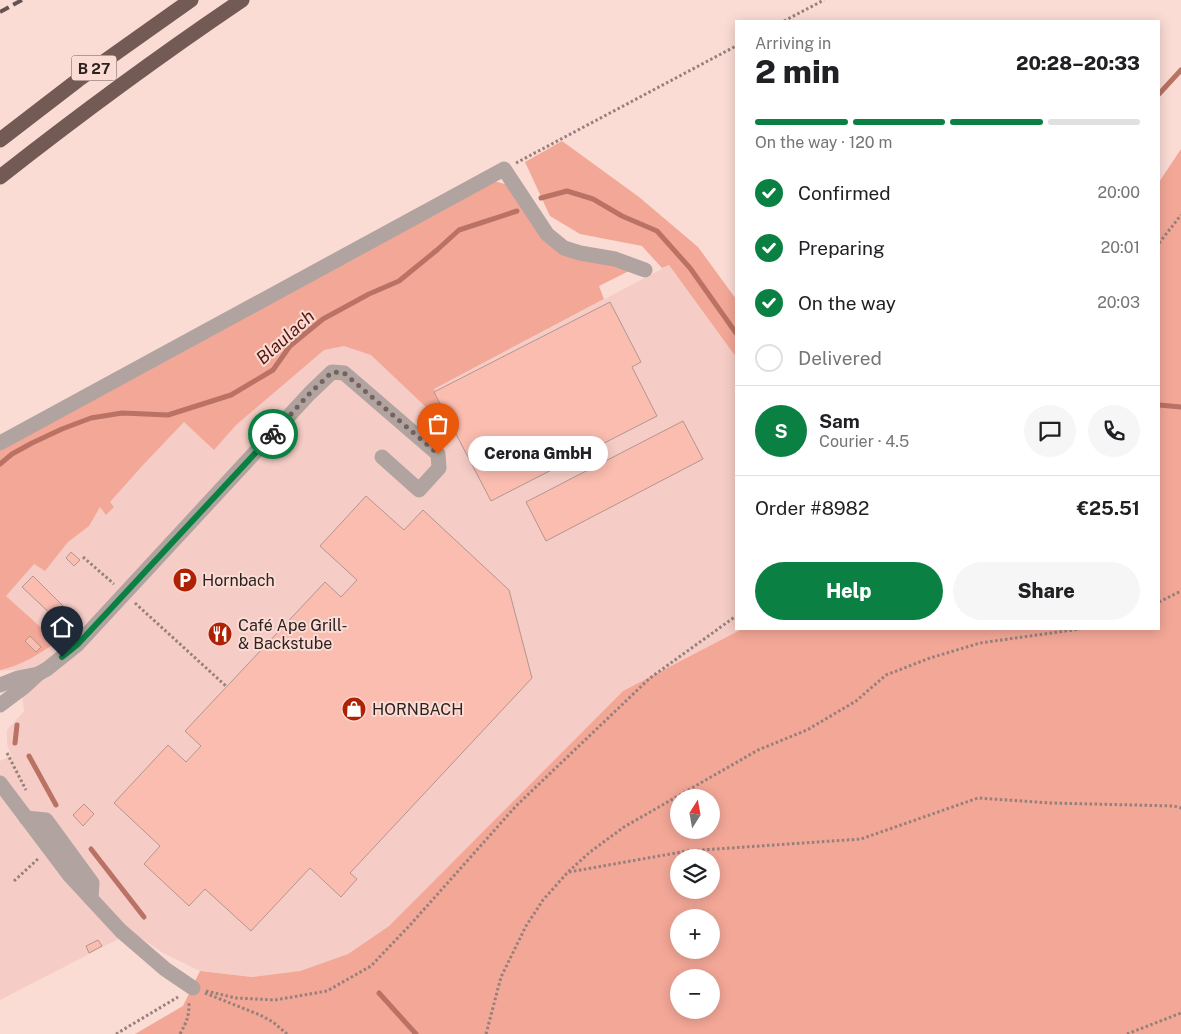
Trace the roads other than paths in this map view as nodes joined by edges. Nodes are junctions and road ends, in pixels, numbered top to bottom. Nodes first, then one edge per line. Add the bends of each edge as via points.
1 (191, 0) edge
2 (242, 0) edge
3 (0, 140) edge
4 (0, 177) edge
5 (645, 270) dead end
6 (0, 443) edge
7 (382, 457) dead end
8 (38, 674) junction
9 (0, 686) edge
10 (0, 705) edge
11 (0, 783) edge
12 (26, 818) junction
13 (91, 898) junction
14 (194, 988) road end

1 - 3 highway, B 27
2 - 4 highway, B 27 via 107,94
5 - 6 lane via 615,259 564,248 547,234 504,168
7 - 8 lane via 419,490 439,468 438,454 344,373 332,372 77,645
8 - 9 lane
8 - 10 lane
11 - 12 lane
12 - 13 lane
12 - 13 lane via 46,820 92,883
13 - 14 lane via 121,931

